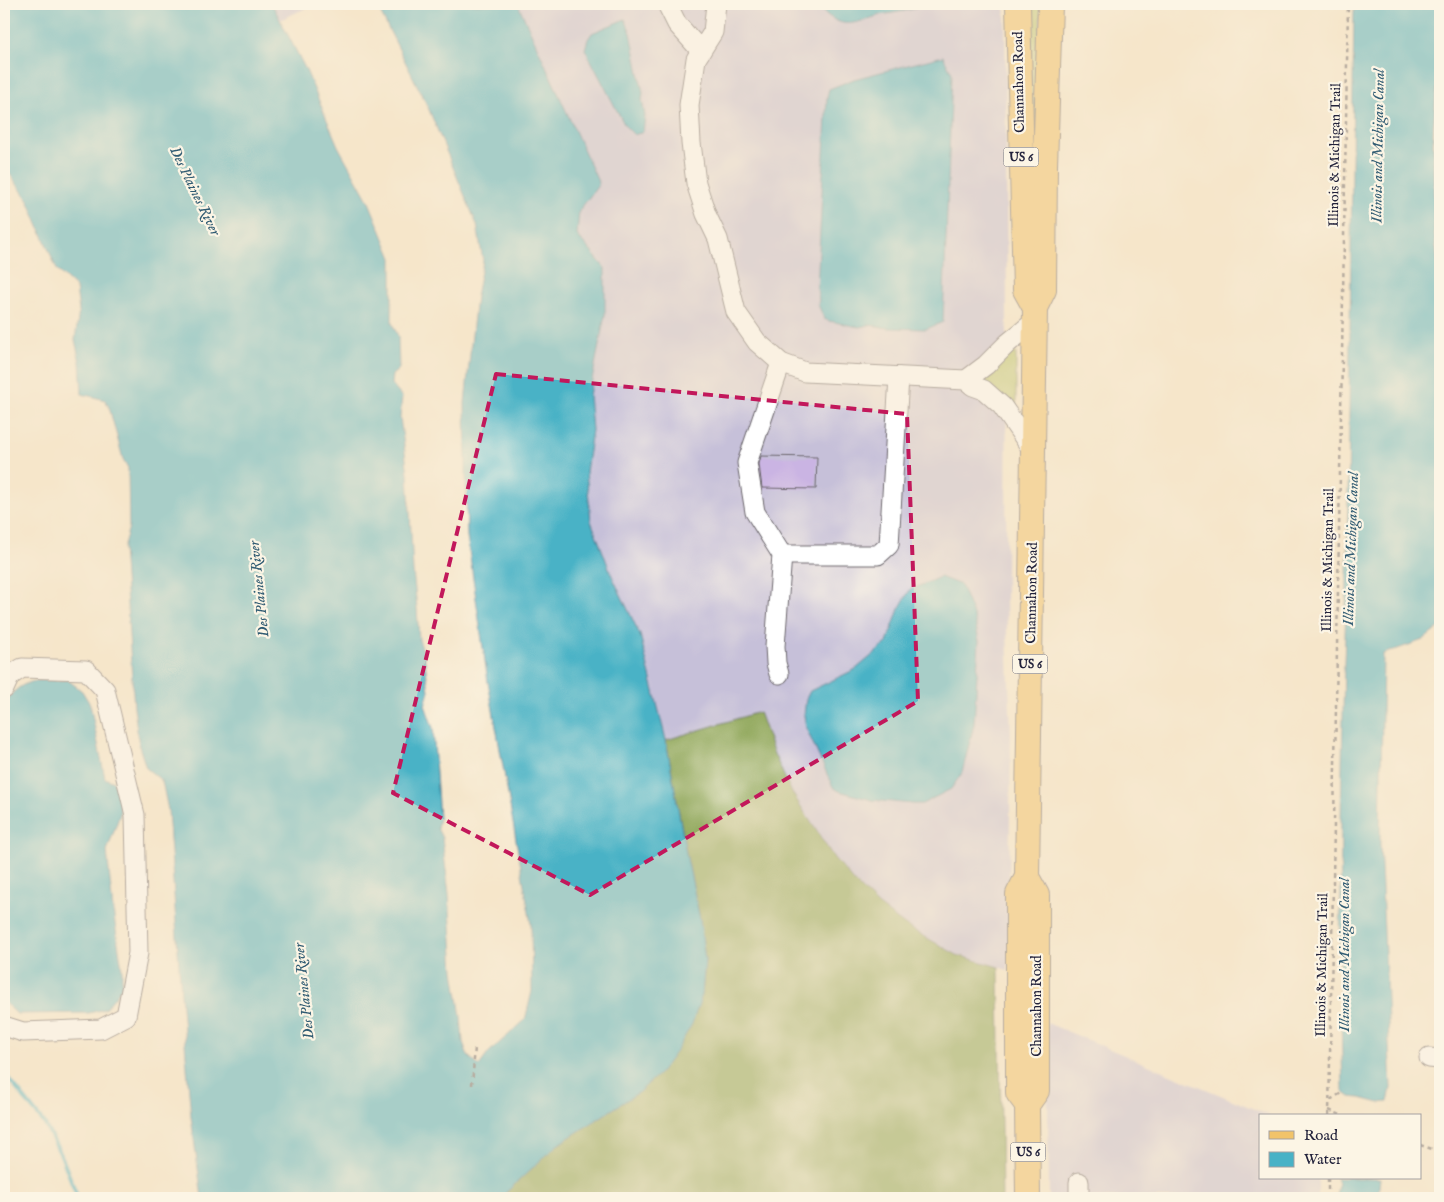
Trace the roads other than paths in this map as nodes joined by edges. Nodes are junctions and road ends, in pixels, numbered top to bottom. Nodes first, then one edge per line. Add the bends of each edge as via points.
1 (667, 4) edge
2 (716, 4) edge
3 (1018, 4) edge
4 (1050, 4) edge
5 (701, 51) junction
6 (1035, 315) junction
7 (781, 362) junction
8 (898, 377) junction
9 (966, 380) junction
10 (1034, 452) junction
11 (782, 555) junction
12 (779, 674) dead end
13 (4, 689) edge
14 (4, 1026) edge
15 (1028, 1198) edge

1 - 5 lane via 677,24
2 - 5 lane via 713,32
3 - 6 main road, Channahon Road / US 6 via 1025,290
4 - 6 main road, Channahon Road / US 6 via 1044,290
5 - 7 lane via 696,59 689,105 696,183 718,239 736,312 757,342
6 - 9 lane via 986,365
6 - 10 main road, Channahon Road / US 6
7 - 8 lane via 805,372
7 - 11 lane via 747,463 755,512
8 - 9 lane
8 - 11 lane via 889,545 878,556
9 - 10 lane via 1002,406
10 - 15 main road, Channahon Road / US 6 via 1027,876 1018,894 1018,1093 1027,1105
11 - 12 lane via 775,646
13 - 14 lane via 10,676 22,668 86,670 105,690 135,814 138,952 126,1016 101,1028 23,1032

